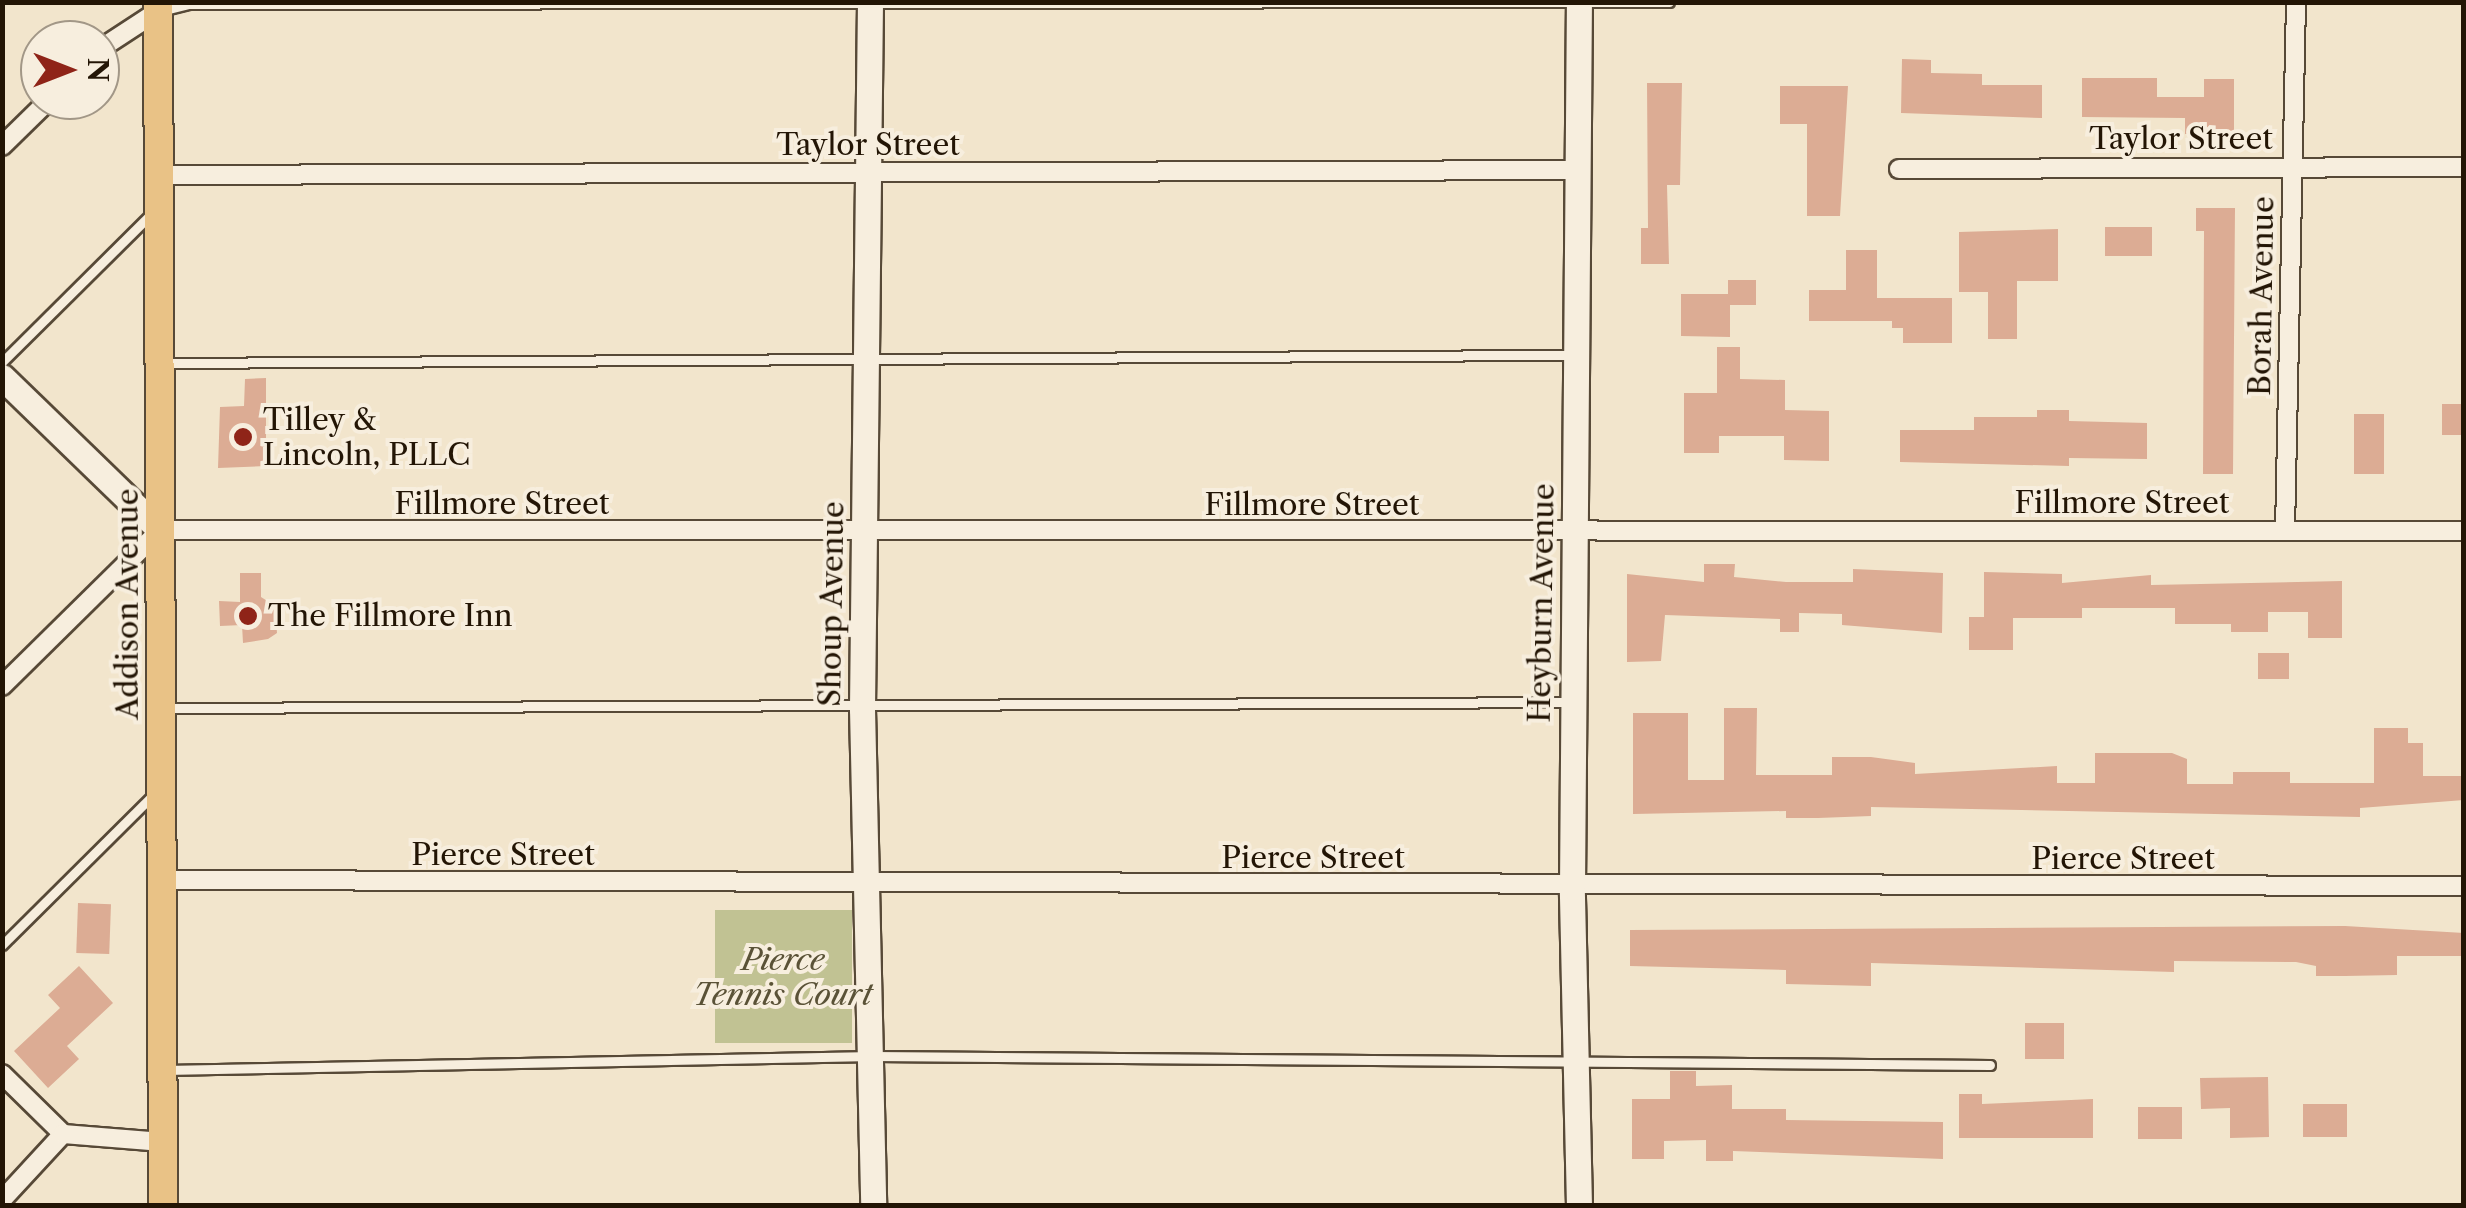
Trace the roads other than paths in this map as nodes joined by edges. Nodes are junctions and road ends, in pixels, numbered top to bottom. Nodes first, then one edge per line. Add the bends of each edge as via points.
1 (1669, 2) edge
2 (2296, 2) edge
3 (1579, 3) edge
4 (870, 4) edge
5 (158, 7) edge
6 (120, 35) edge
7 (29, 120) edge
8 (2, 146) edge
9 (2292, 166) junction
10 (2464, 167) edge
11 (1899, 169) dead end
12 (1578, 170) junction
13 (870, 173) junction
14 (159, 176) junction
15 (159, 207) junction
16 (1578, 355) junction
17 (868, 358) junction
18 (2, 362) edge
19 (160, 363) junction
20 (7, 390) edge
21 (160, 530) junction
22 (2285, 531) junction
23 (2464, 531) edge
24 (1577, 532) junction
25 (866, 534) junction
26 (2, 686) edge
27 (1572, 702) junction
28 (161, 708) junction
29 (862, 709) junction
30 (162, 787) junction
31 (162, 880) junction
32 (868, 884) junction
33 (2464, 886) edge
34 (1572, 887) junction
35 (2, 945) edge
36 (872, 1056) junction
37 (1576, 1059) junction
38 (1990, 1065) dead end
39 (163, 1070) junction
40 (2, 1074) edge
41 (64, 1134) junction
42 (163, 1142) junction
43 (2, 1200) edge
44 (163, 1206) edge
45 (873, 1206) edge
46 (1579, 1206) edge

1 - 3 lane
2 - 9 street, Borah Avenue
3 - 4 lane
3 - 12 street, Heyburn Avenue
4 - 5 lane
4 - 13 street, Shoup Avenue
5 - 6 street
5 - 14 main road, Addison Avenue
7 - 8 street
9 - 10 street, Taylor Street
9 - 11 street, Taylor Street
9 - 22 street, Borah Avenue
12 - 13 street, Taylor Street
12 - 16 street, Heyburn Avenue
13 - 14 street, Taylor Street
13 - 17 street, Shoup Avenue
14 - 15 main road, Addison Avenue
15 - 18 lane
15 - 19 main road, Addison Avenue
16 - 17 lane
16 - 24 street, Heyburn Avenue
17 - 19 lane
17 - 25 street, Shoup Avenue
19 - 21 main road, Addison Avenue
20 - 21 street
21 - 25 street, Fillmore Street
21 - 26 street
21 - 28 main road, Addison Avenue
22 - 23 street, Fillmore Street
22 - 24 street, Fillmore Street
24 - 25 street, Fillmore Street
24 - 27 street, Heyburn Avenue
25 - 29 street, Shoup Avenue
27 - 29 lane
27 - 34 street, Heyburn Avenue
28 - 29 lane
28 - 30 main road, Addison Avenue
29 - 32 street, Shoup Avenue
30 - 31 main road, Addison Avenue
30 - 35 lane
31 - 32 street, Pierce Street
31 - 39 main road, Addison Avenue
32 - 34 street, Pierce Street
32 - 36 street, Shoup Avenue
33 - 34 street, Pierce Street
34 - 37 street, Heyburn Avenue
36 - 37 lane
36 - 39 lane
36 - 45 street, Shoup Avenue
37 - 38 lane
37 - 46 street, Heyburn Avenue
39 - 42 main road, Addison Avenue
40 - 41 street
41 - 42 street
41 - 43 street
42 - 44 main road, Addison Avenue

